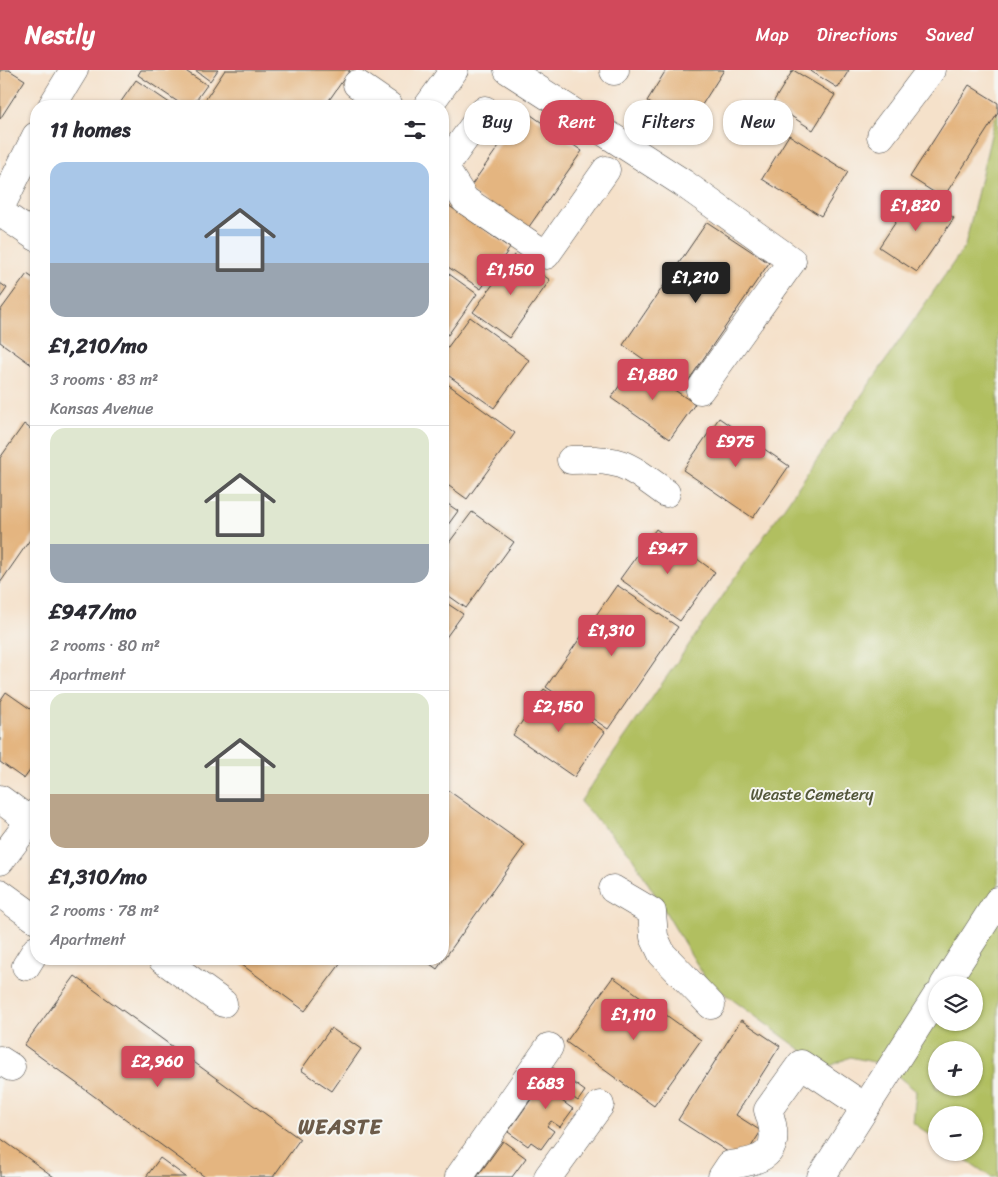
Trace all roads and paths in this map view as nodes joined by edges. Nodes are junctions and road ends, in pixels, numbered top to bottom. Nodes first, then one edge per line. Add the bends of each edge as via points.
1 (74, 70) edge
2 (454, 70) edge
3 (508, 70) edge
4 (931, 70) edge
5 (357, 84) dead end
6 (56, 100) edge
7 (380, 100) edge
8 (432, 100) edge
9 (881, 136) dead end
10 (464, 139) edge
11 (30, 148) edge
12 (449, 159) edge
13 (606, 170) dead end
14 (449, 174) edge
15 (0, 210) edge
16 (30, 232) edge
17 (700, 390) dead end
18 (571, 460) dead end
19 (666, 493) dead end
20 (0, 799) edge
21 (30, 815) edge
22 (30, 821) edge
23 (0, 861) edge
24 (613, 890) dead end
25 (0, 894) edge
26 (998, 901) edge
27 (30, 915) edge
28 (170, 965) edge
29 (950, 976) edge
30 (222, 1003) dead end
31 (711, 1005) dead end
32 (928, 1009) edge
33 (549, 1047) dead end
34 (600, 1105) dead end
35 (865, 1107) junction
36 (459, 1177) edge
37 (548, 1177) edge
38 (722, 1177) edge
39 (821, 1177) edge

1 - 6 street
2 - 8 street
3 - 17 street via 683,183 792,261
4 - 9 street
5 - 7 street
10 - 12 street
11 - 15 street
13 - 14 street via 546,255 466,200
15 - 16 street
18 - 19 street via 613,460 630,467
20 - 21 street
22 - 23 street
24 - 31 street via 652,912 654,937 662,954
25 - 27 street
26 - 29 street
28 - 30 street
32 - 35 street
33 - 36 street
34 - 37 street
35 - 38 street via 801,1064 768,1110 775,1131 765,1157 755,1162 730,1165
35 - 39 street

